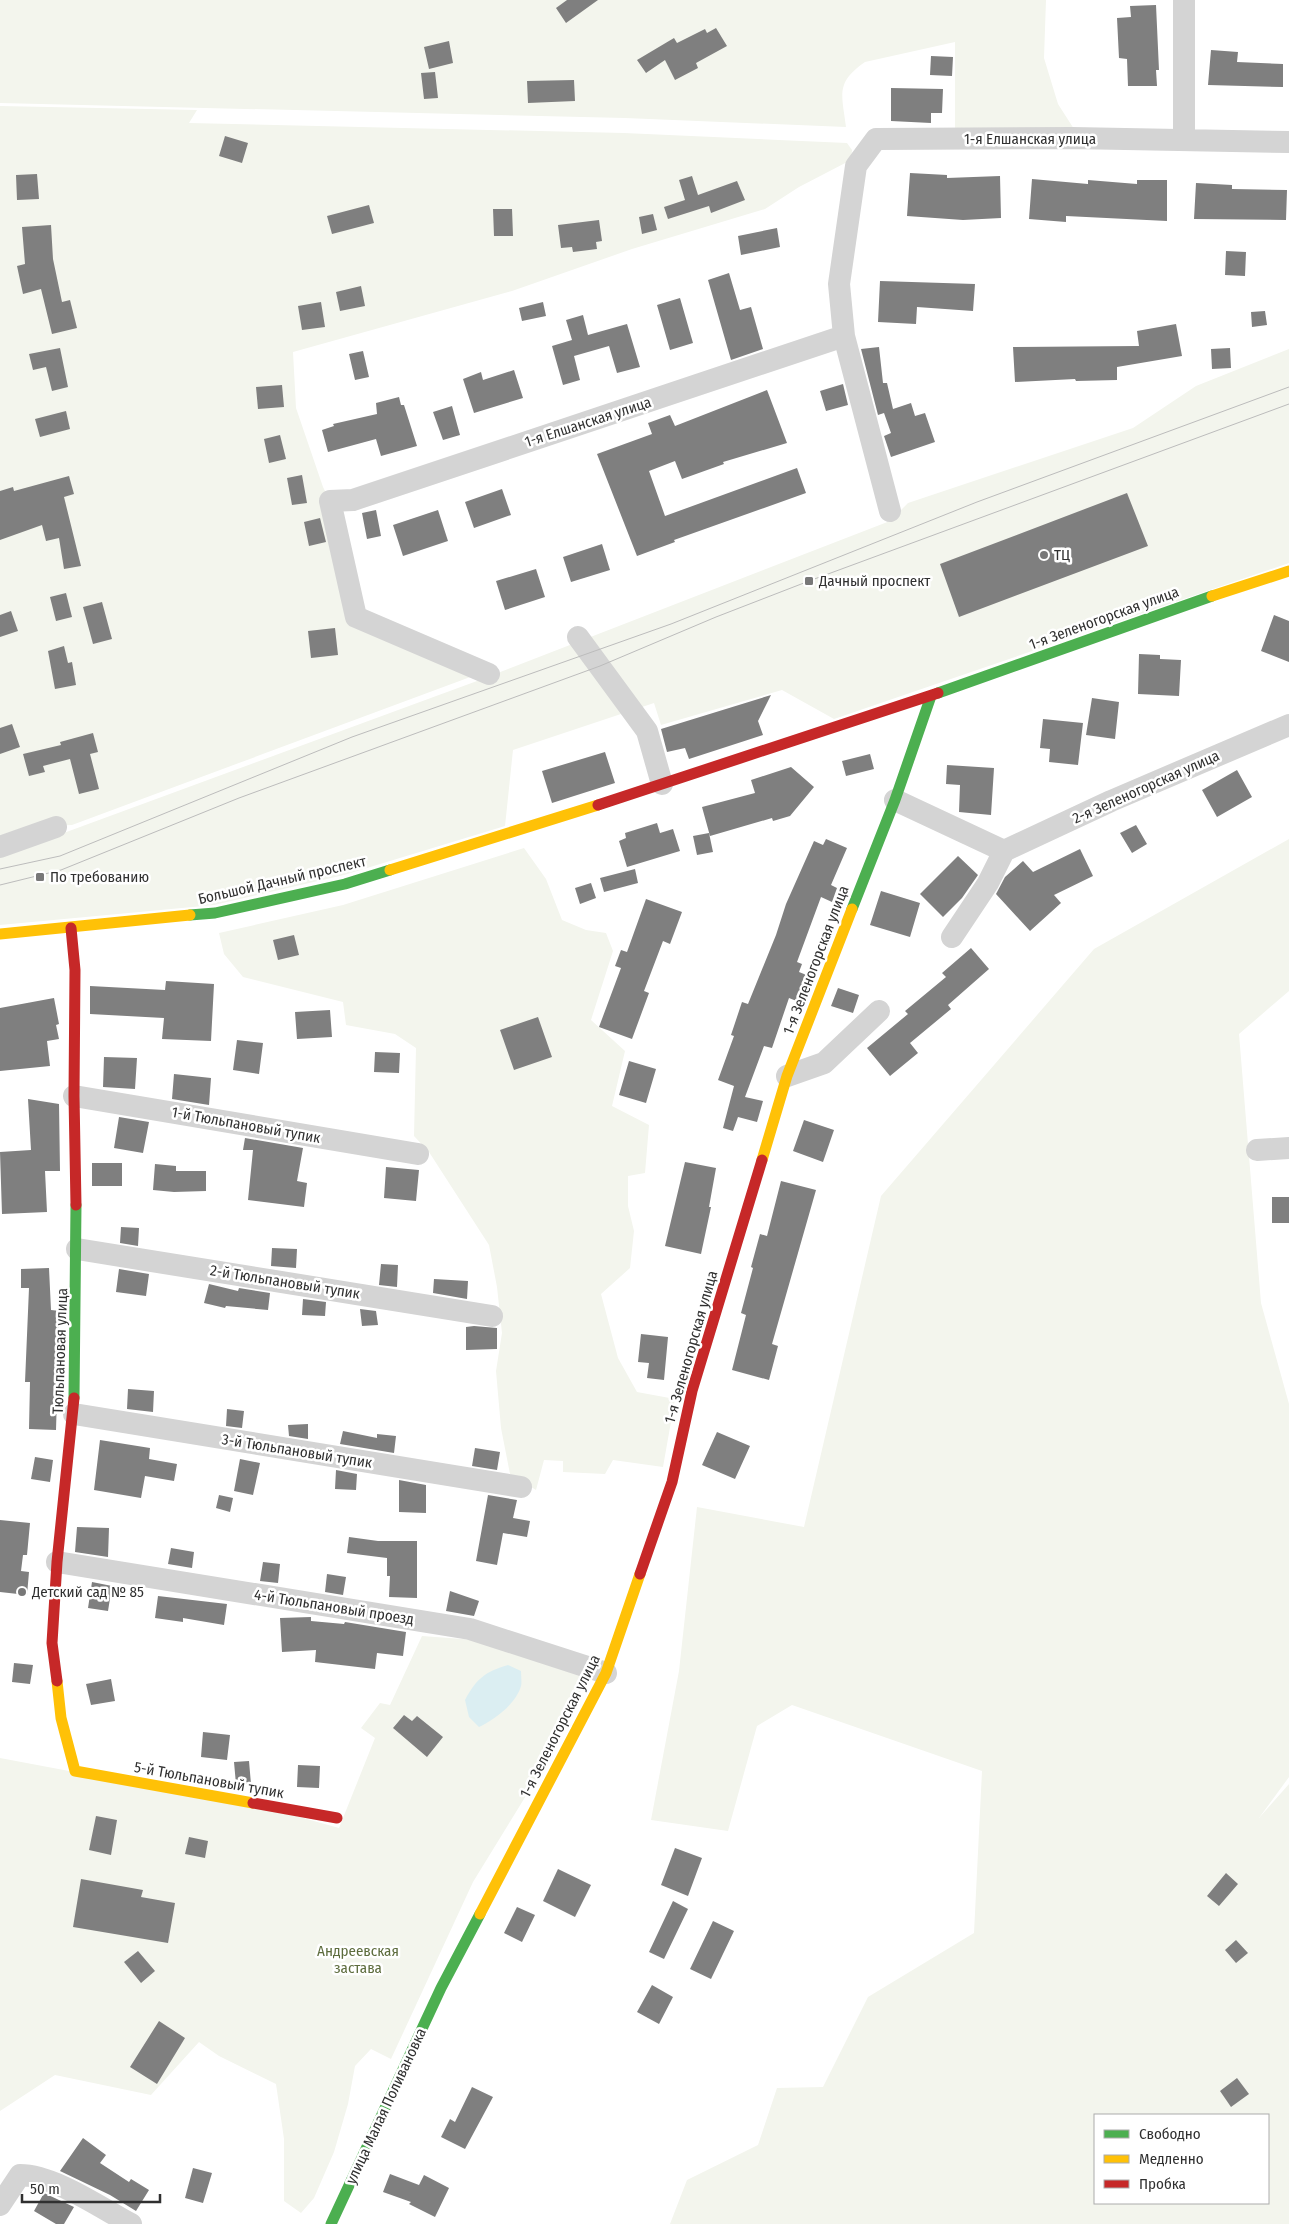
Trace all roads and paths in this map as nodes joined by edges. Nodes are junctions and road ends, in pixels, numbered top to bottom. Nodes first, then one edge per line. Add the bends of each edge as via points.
1 (1184, 0) edge
2 (1184, 140) junction
3 (1289, 142) edge
4 (844, 336) junction
5 (890, 511) dead end
6 (1289, 571) edge
7 (578, 637) dead end
8 (489, 674) dead end
9 (931, 696) junction
10 (1289, 725) edge
11 (662, 784) junction
12 (895, 800) junction
13 (56, 827) dead end
14 (506, 835) joint
15 (0, 847) edge
16 (1004, 852) junction
17 (71, 928) junction
18 (0, 934) edge
19 (952, 937) dead end
20 (879, 1011) dead end
21 (787, 1076) junction
22 (74, 1096) junction
23 (1289, 1148) edge
24 (1257, 1150) dead end
25 (418, 1154) dead end
26 (77, 1249) junction
27 (492, 1316) dead end
28 (74, 1414) junction
29 (521, 1487) dead end
30 (57, 1562) junction
31 (606, 1673) junction
32 (75, 1771) joint
33 (337, 1818) dead end
34 (441, 1988) joint
35 (0, 2206) edge
36 (131, 2224) edge
37 (331, 2224) edge

1 - 2 street
2 - 3 street, 1-я Елшанская улица
2 - 4 street, 1-я Елшанская улица via 876,139 856,166 839,284
4 - 5 street
4 - 8 street, 1-я Елшанская улица via 353,500 330,501 356,617
6 - 9 street, 1-я Зеленогорская улица
7 - 11 street via 647,731
9 - 11 street, 1-я Зеленогорская улица
9 - 12 street, 1-я Зеленогорская улица
10 - 16 street, 2-я Зеленогорская улица via 1111,801
11 - 14 street, 1-я Зеленогорская улица
12 - 16 street
12 - 21 street, 1-я Зеленогорская улица
13 - 15 street
14 - 17 street, Большой Дачный проспект via 345,884 215,913
16 - 19 street via 988,883
17 - 18 street, Большой Дачный проспект
17 - 22 street, Тюльпановая улица via 75,970
20 - 21 street via 824,1063
21 - 31 street, 1-я Зеленогорская улица via 692,1391 672,1482
22 - 25 street, 1-й Тюльпановый тупик
22 - 26 street, Тюльпановая улица
23 - 24 street
26 - 27 street, 2-й Тюльпановый тупик
26 - 28 street, Тюльпановая улица
28 - 29 street, 3-й Тюльпановый тупик
28 - 30 street, Тюльпановая улица
30 - 31 street, 4-й Тюльпановый проезд via 470,1629
30 - 32 street, Тюльпановая улица via 52,1643 61,1718
31 - 34 street, 1-я Зеленогорская улица
32 - 33 street, 5-й Тюльпановый тупик
34 - 37 street, улица Малая Поливановка
35 - 36 street via 20,2175 30,2175 51,2181

